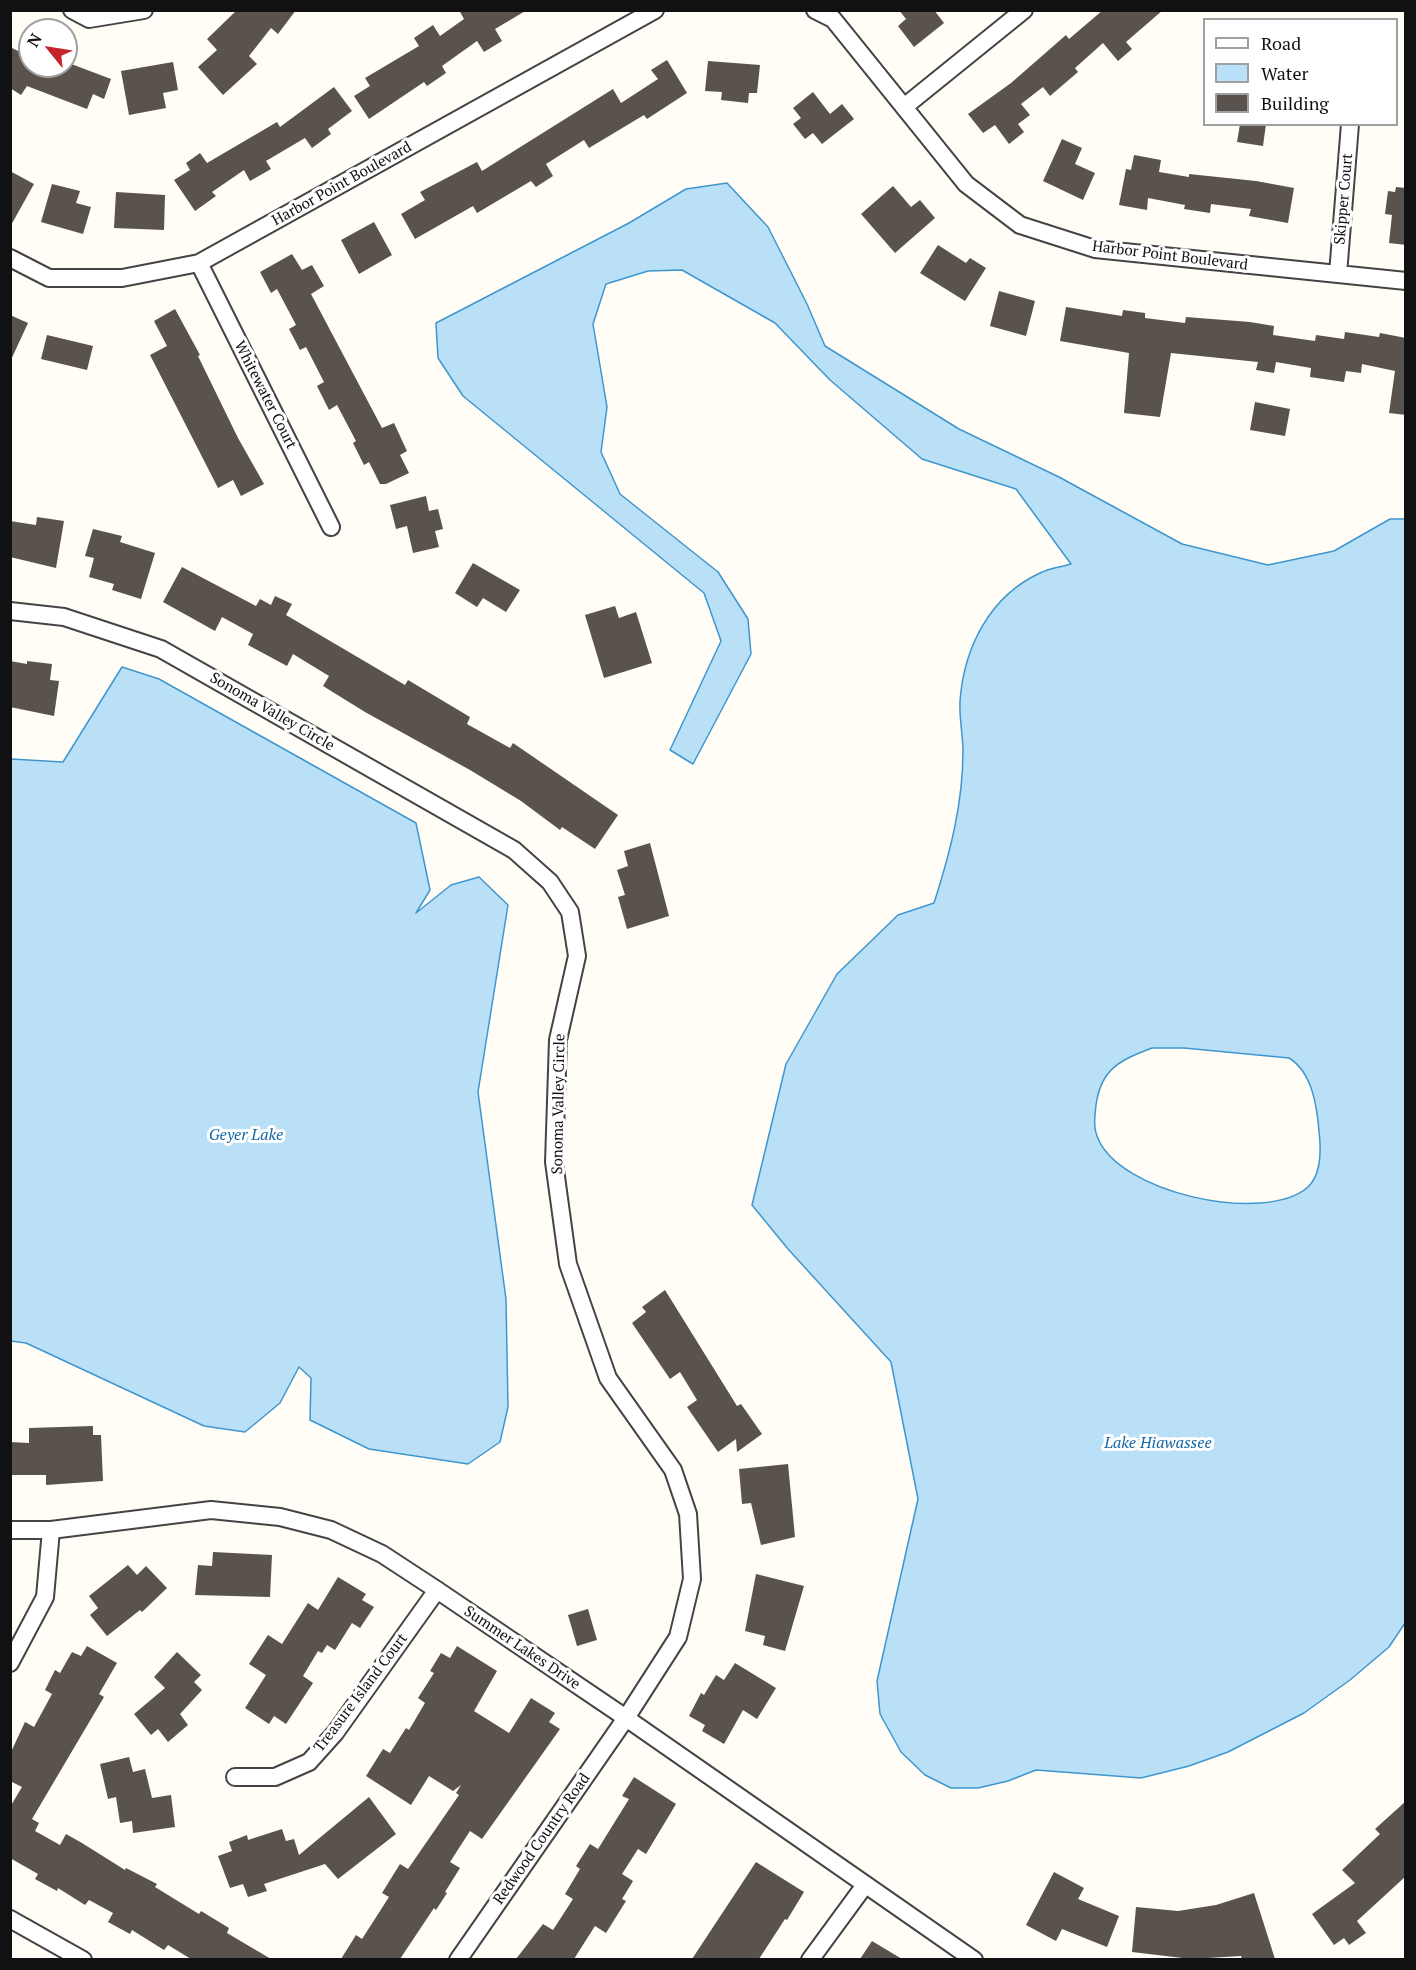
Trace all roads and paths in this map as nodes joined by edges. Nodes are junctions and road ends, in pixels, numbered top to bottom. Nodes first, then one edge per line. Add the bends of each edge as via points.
1 (72, 10) edge
2 (144, 10) edge
3 (655, 10) edge
4 (815, 10) edge
5 (1024, 10) edge
6 (904, 107) junction
7 (1350, 126) edge
8 (10, 258) edge
9 (199, 263) junction
10 (1338, 274) junction
11 (1406, 281) edge
12 (331, 527) dead end
13 (10, 611) edge
14 (10, 1530) edge
15 (51, 1530) junction
16 (436, 1590) junction
17 (10, 1663) edge
18 (626, 1718) junction
19 (235, 1777) dead end
20 (865, 1885) junction
21 (10, 1919) edge
22 (83, 1959) edge
23 (458, 1959) edge
24 (810, 1959) edge
25 (974, 1959) edge

1 - 2 street via 89,19
3 - 9 street, Harbor Point Boulevard
4 - 6 street, Harbor Point Boulevard via 833,19
5 - 6 street
6 - 10 street, Harbor Point Boulevard via 966,184 1020,225 1095,249
7 - 10 street, Skipper Court
8 - 9 street, Harbor Point Boulevard via 49,278 122,278
9 - 12 street, Whitewater Court
10 - 11 street, Harbor Point Boulevard
13 - 18 street, Sonoma Valley Circle via 64,617 161,649 514,850 550,882 570,912 577,956 558,1040 554,1162 568,1264 608,1378 673,1470 688,1514 692,1579 678,1637
14 - 15 street, Summer Lakes Drive
15 - 16 street, Summer Lakes Drive via 211,1510 280,1517 331,1530 382,1554
15 - 17 street via 45,1597
16 - 18 street, Summer Lakes Drive
16 - 19 street, Treasure Island Court via 335,1733 309,1762 275,1777
18 - 20 street, Summer Lakes Drive
18 - 23 street, Redwood Country Road
20 - 24 street
20 - 25 street, Summer Lakes Drive
21 - 22 street

